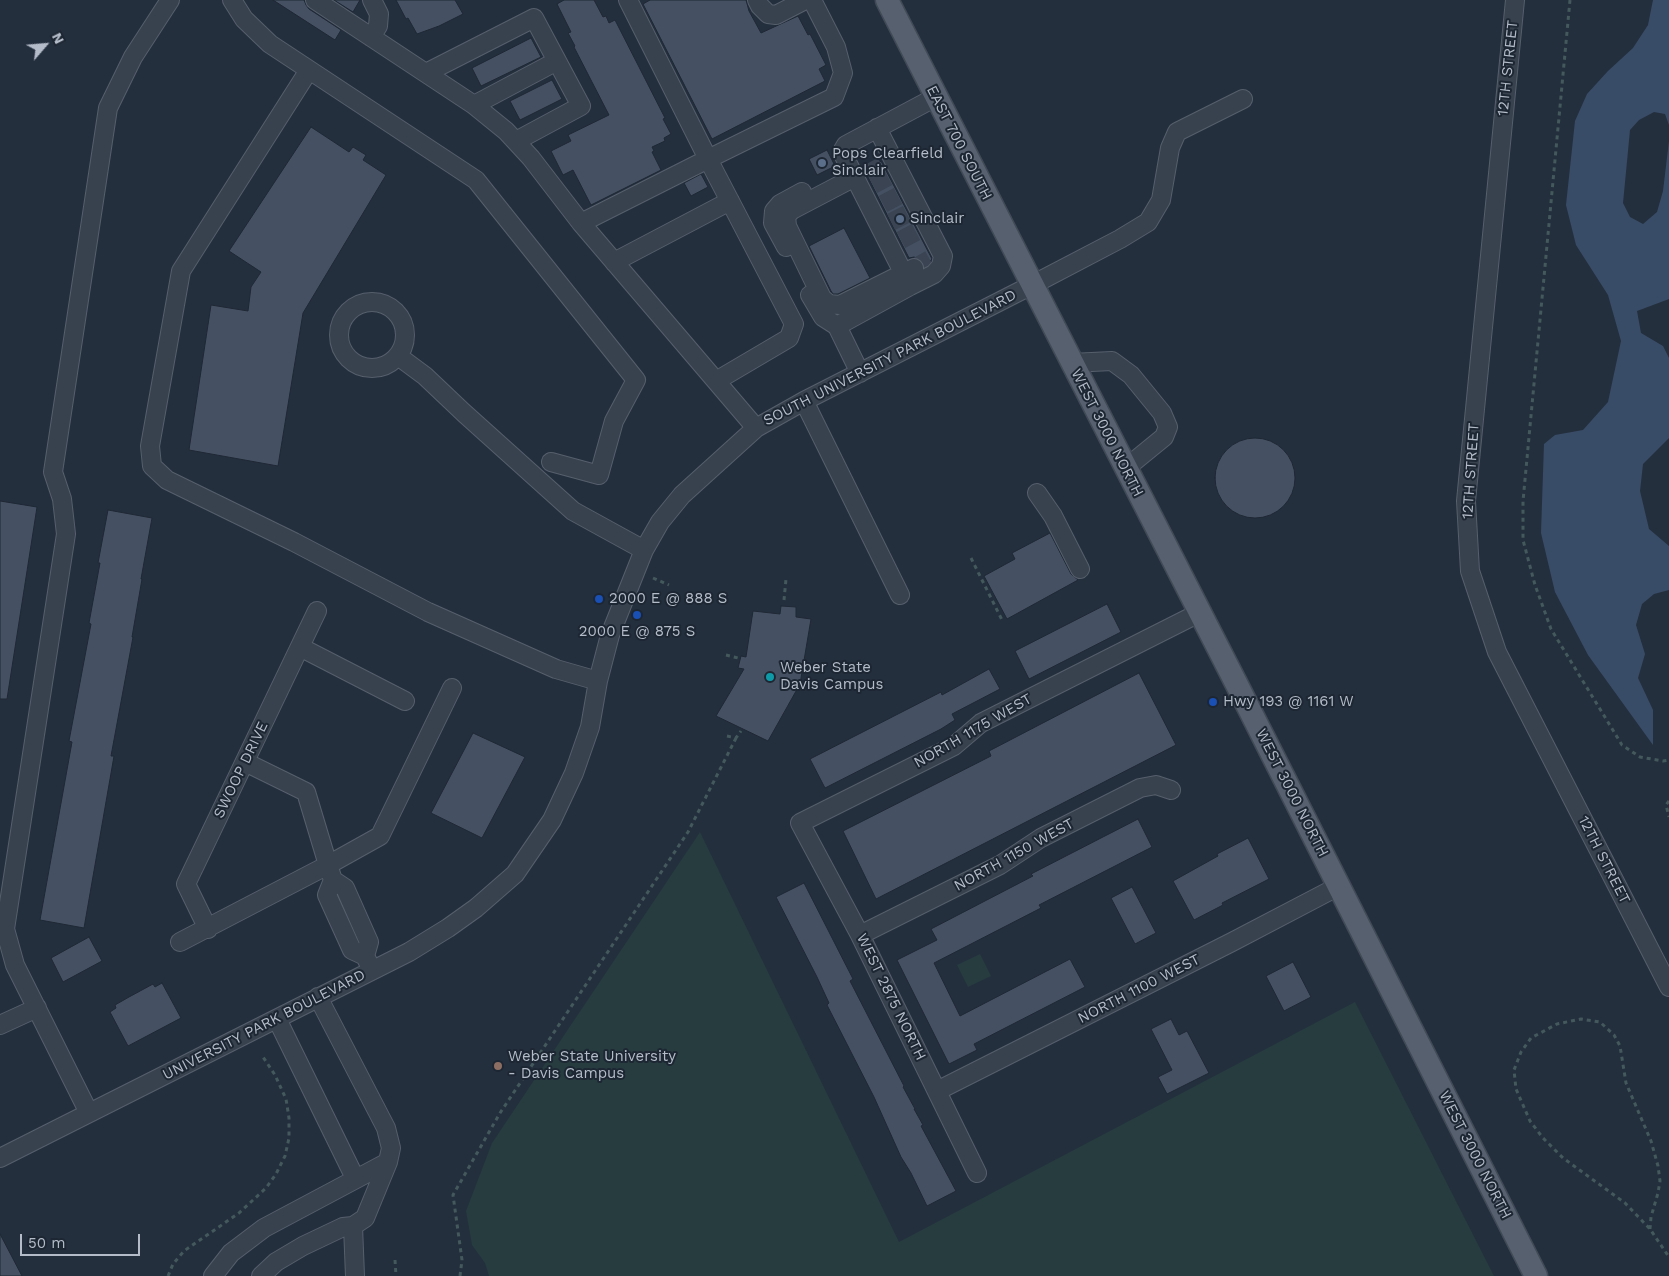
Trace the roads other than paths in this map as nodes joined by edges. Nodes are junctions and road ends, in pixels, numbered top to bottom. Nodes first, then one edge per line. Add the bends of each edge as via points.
1 (170, 0) edge
2 (232, 0) edge
3 (315, 0) edge
4 (372, 0) edge
5 (628, 0) edge
6 (757, 0) edge
7 (805, 0) edge
8 (812, 0) edge
9 (887, 0) edge
10 (1515, 0) edge
11 (371, 36) junction
12 (557, 61) junction
13 (309, 70) junction
14 (426, 73) junction
15 (936, 97) junction
16 (1243, 99) dead end
17 (474, 105) junction
18 (877, 128) junction
19 (516, 141) junction
20 (708, 159) junction
21 (873, 175) junction
22 (890, 200) junction
23 (730, 201) junction
24 (581, 223) junction
25 (908, 236) junction
26 (919, 261) junction
27 (614, 262) junction
28 (1032, 285) junction
29 (837, 326) junction
30 (398, 356) dead end
31 (1071, 363) junction
32 (860, 373) junction
33 (716, 382) junction
34 (804, 401) junction
35 (756, 428) junction
36 (551, 462) dead end
37 (1126, 468) junction
38 (1037, 493) dead end
39 (644, 550) junction
40 (1080, 569) dead end
41 (900, 595) dead end
42 (317, 611) dead end
43 (1200, 613) junction
44 (300, 647) junction
45 (598, 681) junction
46 (452, 688) dead end
47 (405, 701) dead end
48 (245, 762) junction
49 (1171, 790) dead end
50 (800, 823) joint
51 (330, 873) junction
52 (516, 874) joint
53 (1339, 886) junction
54 (208, 929) junction
55 (860, 935) junction
56 (180, 942) dead end
57 (368, 964) junction
58 (1669, 987) edge
59 (318, 998) junction
60 (37, 1008) junction
61 (277, 1019) junction
62 (0, 1025) edge
63 (937, 1091) junction
64 (90, 1113) junction
65 (0, 1158) edge
66 (388, 1162) junction
67 (978, 1173) dead end
68 (355, 1178) junction
69 (353, 1226) junction
70 (213, 1276) edge
71 (262, 1276) edge
72 (355, 1276) edge
73 (1536, 1276) edge

1 - 60 street via 133,56 108,108 55,445 53,472 62,499 66,534 5,929 15,965
2 - 13 street via 244,20 270,44
3 - 11 street
4 - 11 street via 378,14 378,26
5 - 20 street
6 - 7 street via 768,14 776,15
8 - 20 street via 836,47 843,73 834,97
9 - 15 main road, EAST 700 SOUTH
10 - 58 street, 12TH STREET via 1466,502 1470,571 1497,652
11 - 14 street
12 - 14 street via 534,18
12 - 17 street
12 - 19 street via 581,106
13 - 36 street via 476,180 636,380 614,421 599,475
13 - 45 street via 181,271 150,446 152,466 167,480 428,612 556,669
14 - 17 street
15 - 18 street
15 - 28 main road, EAST 700 SOUTH
16 - 28 street, SOUTH UNIVERSITY PARK BOULEVARD via 1177,132 1170,148 1161,200 1148,222
17 - 19 street
18 - 21 street
18 - 21 street via 846,145 843,150 844,156
19 - 24 street
20 - 23 street
20 - 24 street
21 - 22 street
21 - 22 street
21 - 26 street via 792,210 786,216 787,226 822,298 828,304 840,305
21 - 29 street via 780,204 774,211 773,223 811,298 824,317
22 - 25 street via 886,225
22 - 25 street via 913,211
23 - 27 street
23 - 33 street via 794,324 789,338
24 - 27 street
25 - 26 street
25 - 26 street
26 - 29 street
27 - 33 street
28 - 31 main road, WEST 3000 NORTH
28 - 32 street, SOUTH UNIVERSITY PARK BOULEVARD
29 - 32 street
30 - 39 street via 425,376 573,511
31 - 37 main road, WEST 3000 NORTH
31 - 37 street via 1112,361 1132,375 1162,413 1168,427 1164,437
32 - 34 street, SOUTH UNIVERSITY PARK BOULEVARD
33 - 35 street
34 - 35 street, SOUTH UNIVERSITY PARK BOULEVARD
34 - 41 street
35 - 39 street, SOUTH UNIVERSITY PARK BOULEVARD via 682,495 660,522
37 - 43 main road, WEST 3000 NORTH
38 - 40 street via 1053,516
39 - 45 street, SOUTH UNIVERSITY PARK BOULEVARD via 610,635
42 - 44 street, SWOOP DRIVE
43 - 50 street, NORTH 1175 WEST via 981,723 954,746
43 - 53 main road, WEST 3000 NORTH
44 - 47 street
44 - 48 street, SWOOP DRIVE
45 - 52 street, SOUTH UNIVERSITY PARK BOULEVARD via 590,727 574,773 552,820
46 - 51 street via 380,836
48 - 51 street via 306,792
48 - 54 street, SWOOP DRIVE via 186,884
49 - 55 street, NORTH 1150 WEST via 1156,785 1140,788 1040,838 1000,865
50 - 55 street, WEST 2875 NORTH
51 - 54 street
51 - 57 street via 327,894 352,950
52 - 57 street, UNIVERSITY PARK BOULEVARD via 476,908 409,952
53 - 63 street, NORTH 1100 WEST
53 - 73 main road, WEST 3000 NORTH
54 - 56 street
55 - 63 street, WEST 2875 NORTH
57 - 59 street, UNIVERSITY PARK BOULEVARD
59 - 61 street, UNIVERSITY PARK BOULEVARD
59 - 66 street via 386,1128 391,1148
60 - 62 street
60 - 64 street
61 - 64 street, UNIVERSITY PARK BOULEVARD
61 - 68 street
63 - 67 street, WEST 2875 NORTH
64 - 65 street, UNIVERSITY PARK BOULEVARD
66 - 68 street
66 - 69 street via 365,1218
68 - 70 street via 264,1228 232,1253
69 - 71 street via 343,1227 303,1246 276,1262
69 - 72 street

